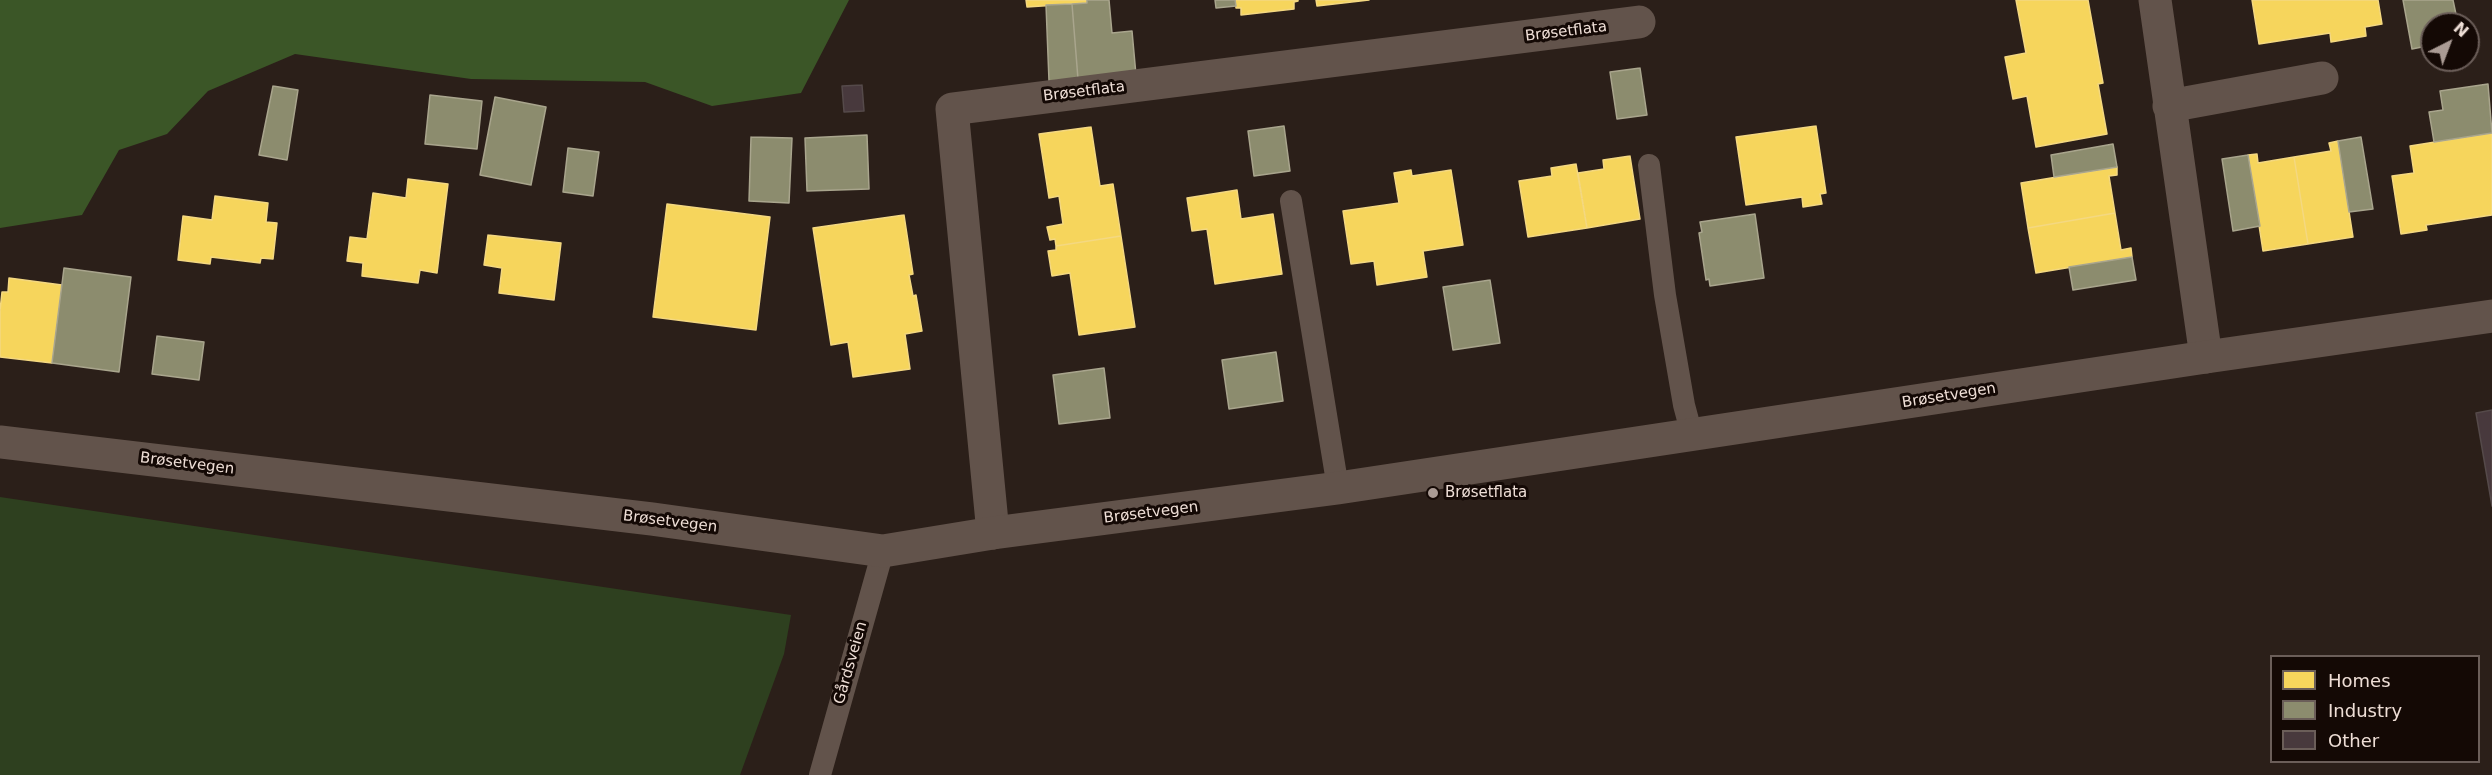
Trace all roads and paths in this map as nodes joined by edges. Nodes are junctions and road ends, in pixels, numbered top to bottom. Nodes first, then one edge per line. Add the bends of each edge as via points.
1 (2155, 0) edge
2 (1639, 22) dead end
3 (2322, 78) dead end
4 (2169, 106) junction
5 (1649, 165) dead end
6 (1291, 201) dead end
7 (2492, 316) edge
8 (2206, 357) junction
9 (1692, 435) junction
10 (0, 442) edge
11 (1338, 488) junction
12 (993, 533) junction
13 (883, 551) junction
14 (820, 775) edge

1 - 4 street
2 - 12 street, Brøsetflata via 952,109
3 - 4 street
4 - 8 street
5 - 9 lane via 1665,295
6 - 11 lane
7 - 8 street, Brøsetvegen
8 - 9 street, Brøsetvegen
9 - 11 street, Brøsetvegen
10 - 13 street, Brøsetvegen via 641,518
11 - 12 street, Brøsetvegen
12 - 13 street, Brøsetvegen
13 - 14 lane, Gårdsveien

